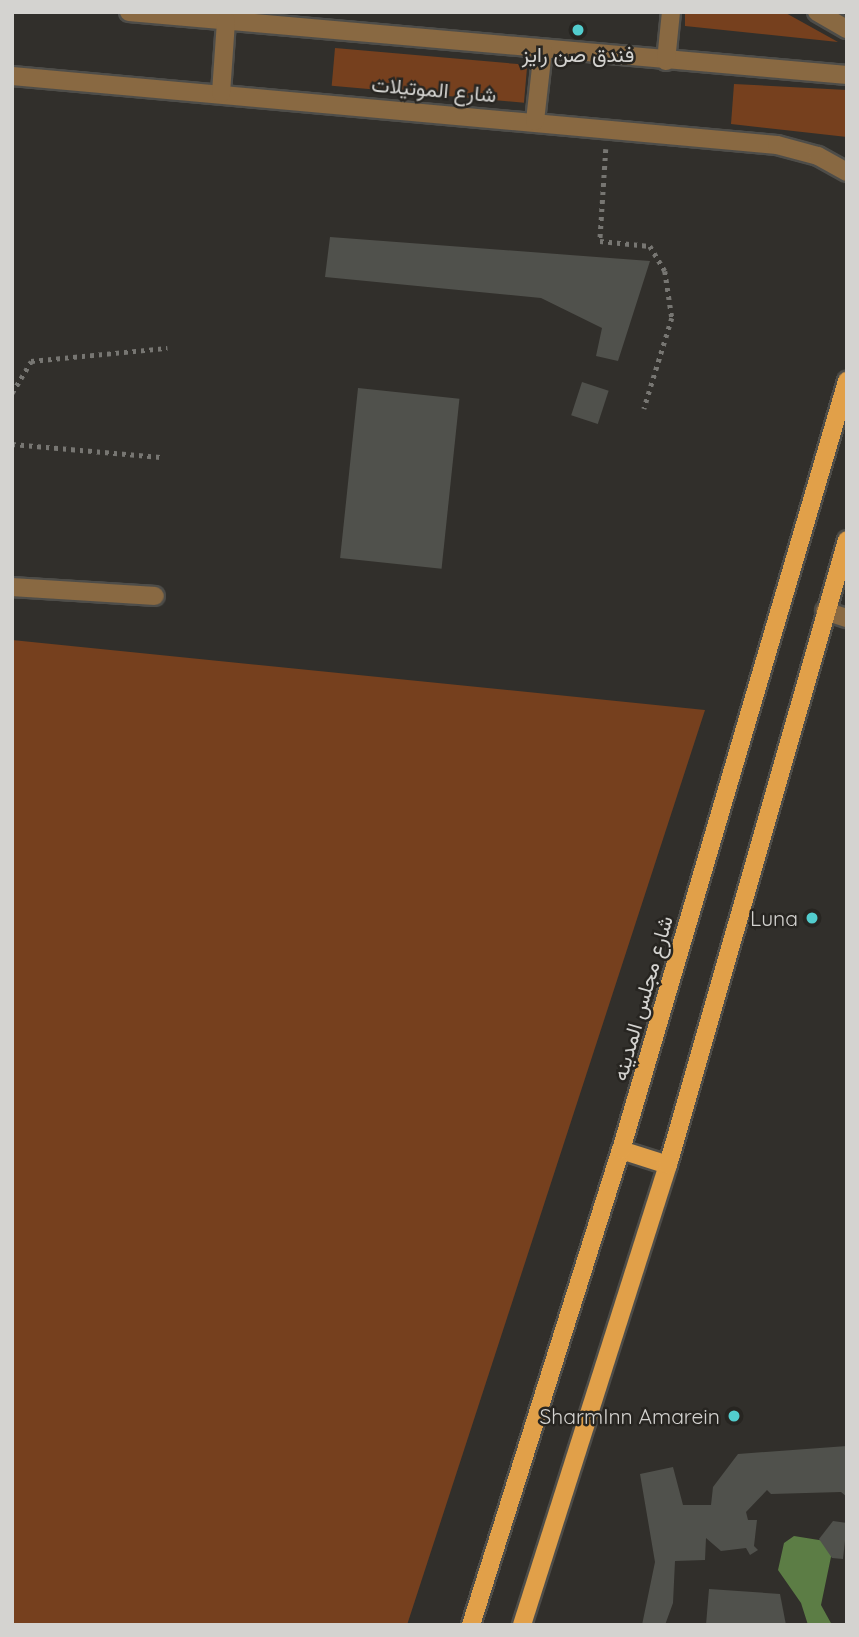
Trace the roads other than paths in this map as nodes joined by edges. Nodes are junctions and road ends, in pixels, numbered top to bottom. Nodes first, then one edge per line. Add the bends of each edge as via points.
1 (130, 12) edge
2 (671, 12) edge
3 (817, 12) edge
4 (226, 21) junction
5 (847, 29) edge
6 (543, 50) junction
7 (666, 61) junction
8 (847, 75) edge
9 (12, 76) edge
10 (221, 93) junction
11 (535, 121) junction
12 (847, 172) edge
13 (847, 382) edge
14 (847, 540) edge
15 (12, 587) edge
16 (155, 596) dead end
17 (825, 611) junction
18 (847, 618) edge
19 (621, 1150) junction
20 (668, 1165) junction
21 (471, 1625) edge
22 (522, 1625) edge

1 - 4 street
2 - 7 street
3 - 5 street
4 - 6 street
4 - 10 street
6 - 7 street
6 - 11 street
7 - 8 street
9 - 10 street, شارع الموتيلات
10 - 11 street, شارع الموتيلات
11 - 12 street, شارع الموتيلات via 777,145 818,156
13 - 19 main road, شارع مجلس المدينه
14 - 17 main road
15 - 16 street
17 - 18 street
17 - 20 main road
19 - 20 main road
19 - 21 main road, شارع مجلس المدينه
20 - 22 main road

